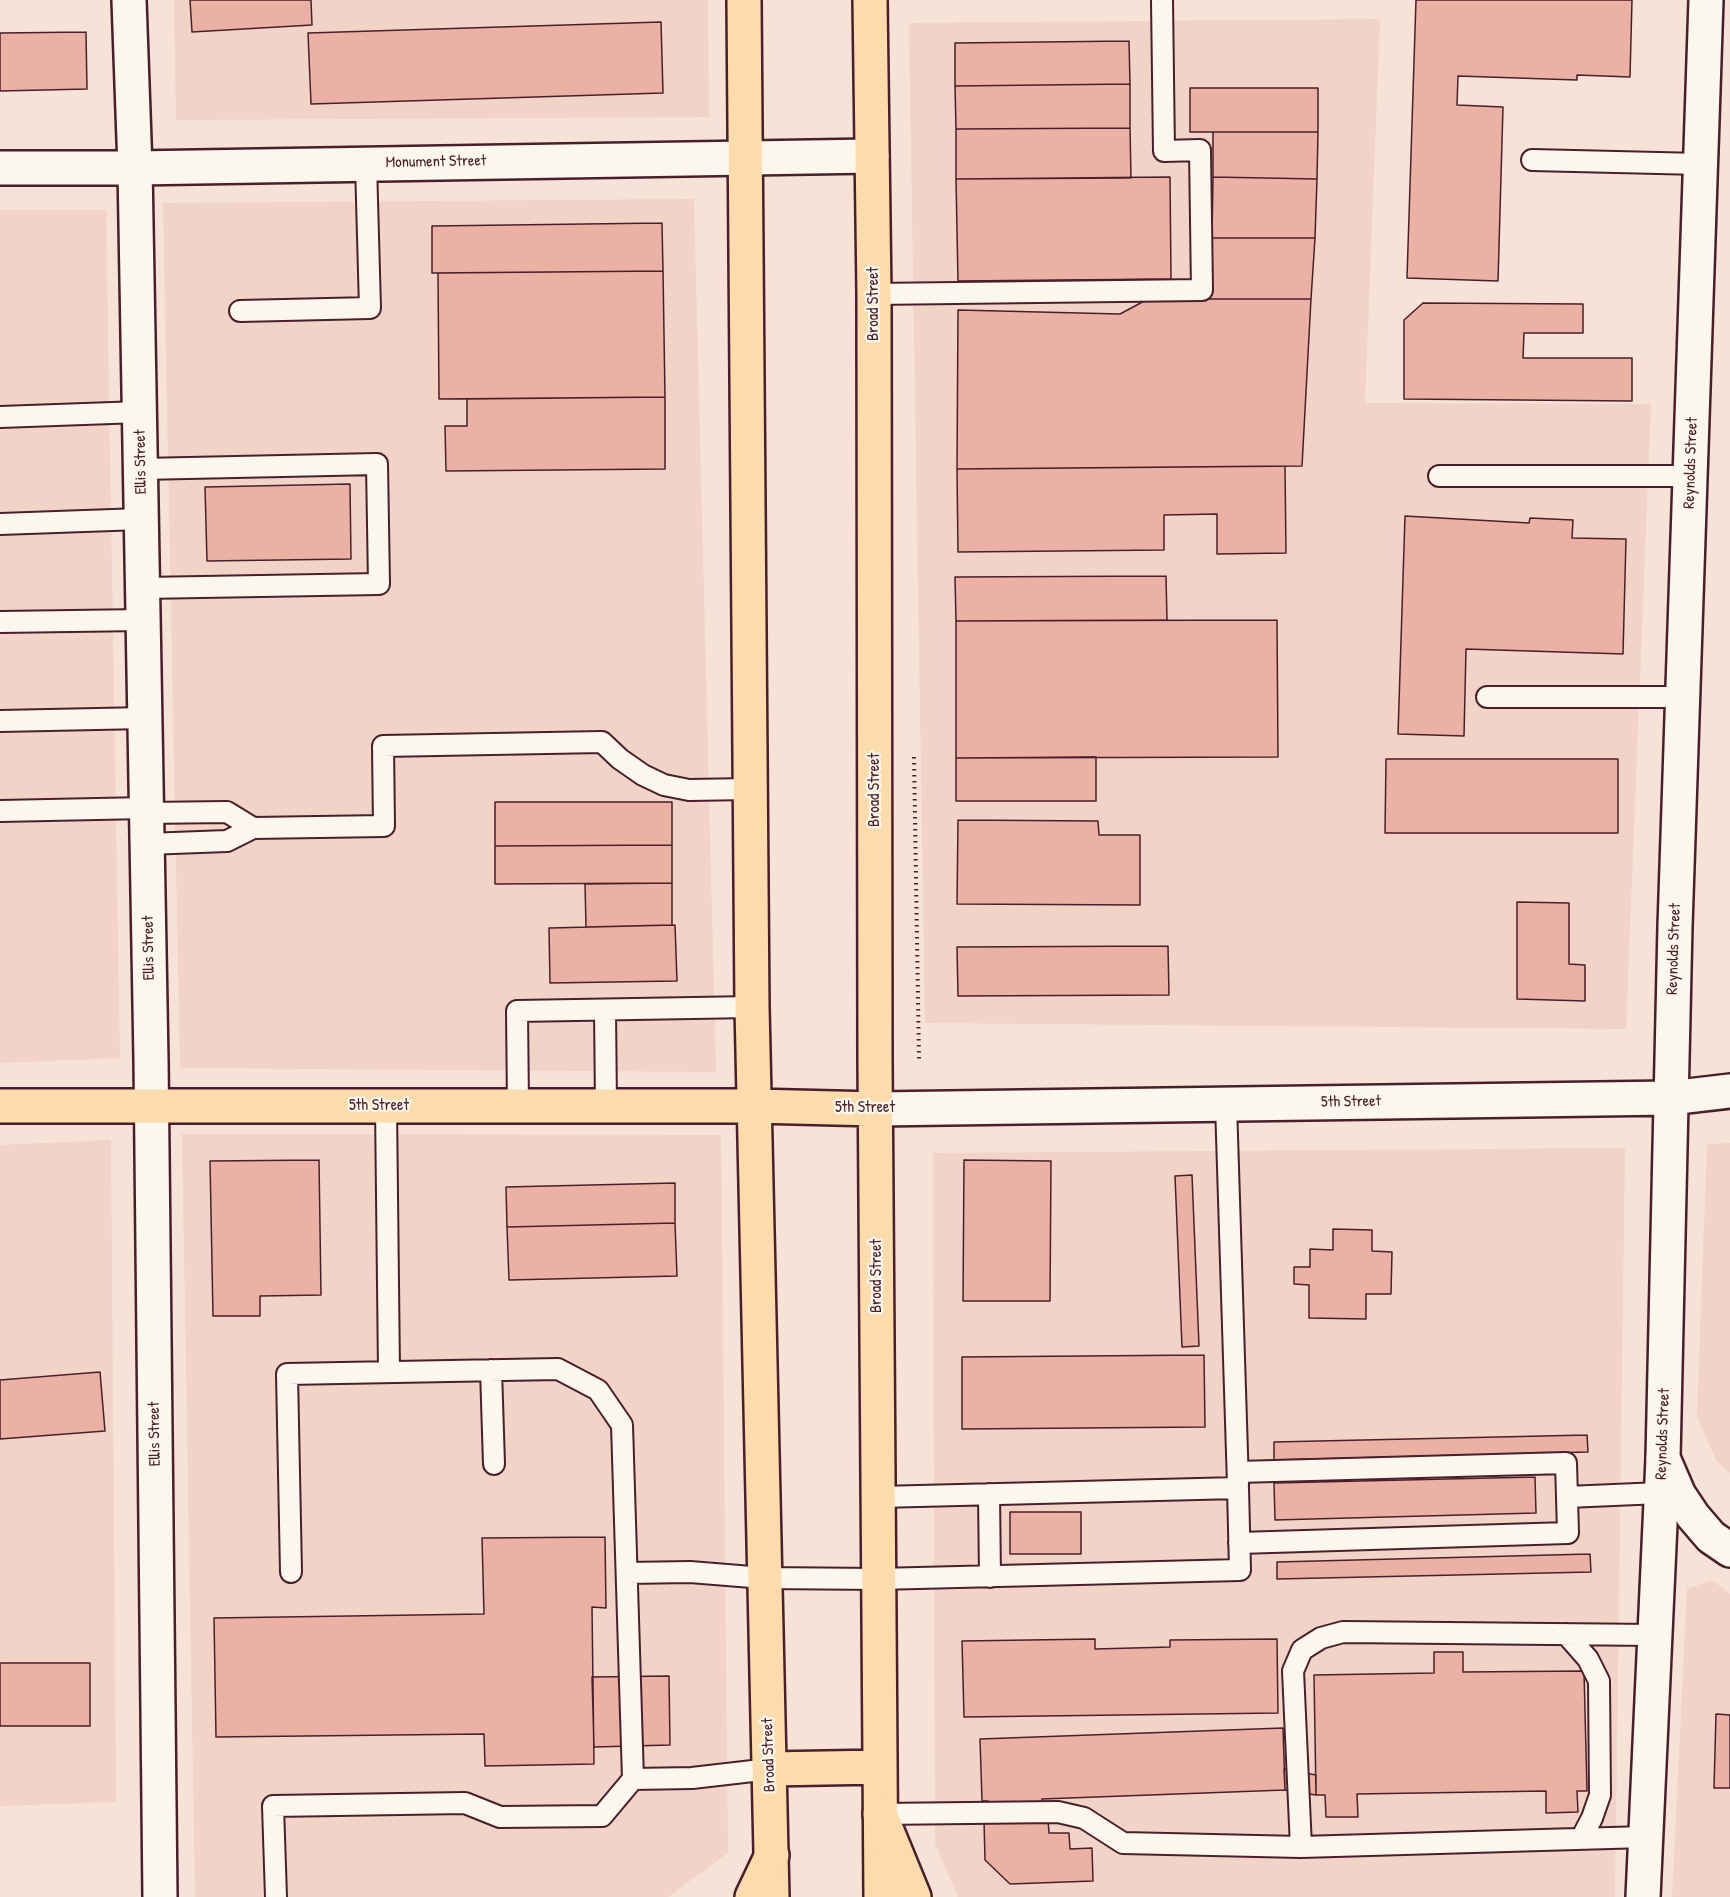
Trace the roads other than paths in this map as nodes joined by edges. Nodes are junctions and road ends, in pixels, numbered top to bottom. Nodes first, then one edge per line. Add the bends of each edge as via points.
1 (129, 0) edge
2 (744, 0) edge
3 (870, 0) edge
4 (1162, 0) edge
5 (1706, 0) edge
6 (872, 156) junction
7 (746, 157) junction
8 (1532, 160) dead end
9 (366, 164) junction
10 (1700, 164) junction
11 (0, 168) edge
12 (135, 168) junction
13 (874, 294) junction
14 (240, 311) dead end
15 (140, 412) junction
16 (0, 417) edge
17 (141, 469) junction
18 (1439, 476) dead end
19 (1690, 476) junction
20 (141, 519) junction
21 (0, 524) edge
22 (142, 588) junction
23 (143, 620) junction
24 (0, 622) edge
25 (1487, 697) dead end
26 (1682, 697) junction
27 (145, 718) junction
28 (0, 721) edge
29 (749, 789) junction
30 (0, 811) edge
31 (147, 822) junction
32 (253, 828) junction
33 (752, 1007) junction
34 (605, 1010) junction
35 (1730, 1090) edge
36 (1670, 1098) junction
37 (1226, 1104) junction
38 (0, 1106) edge
39 (151, 1106) junction
40 (386, 1106) junction
41 (518, 1106) junction
42 (606, 1106) junction
43 (754, 1106) junction
44 (876, 1109) junction
45 (491, 1370) junction
46 (388, 1372) junction
47 (1663, 1458) junction
48 (494, 1464) dead end
49 (1238, 1480) junction
50 (1660, 1493) junction
51 (989, 1494) junction
52 (879, 1497) junction
53 (1567, 1497) junction
54 (1239, 1543) junction
55 (1730, 1550) edge
56 (291, 1572) dead end
57 (627, 1573) junction
58 (990, 1577) junction
59 (764, 1578) junction
60 (878, 1579) junction
61 (1566, 1634) junction
62 (1654, 1635) junction
63 (880, 1767) junction
64 (770, 1769) junction
65 (633, 1779) junction
66 (880, 1814) junction
67 (1645, 1837) junction
68 (1581, 1839) junction
69 (1301, 1847) junction
70 (772, 1855) junction
71 (160, 1897) edge
72 (276, 1897) edge
73 (752, 1897) edge
74 (772, 1897) edge
75 (881, 1897) edge
76 (914, 1897) edge
77 (1643, 1897) edge

1 - 12 street, Ellis Street
2 - 7 main road, Broad Street
3 - 6 main road, Broad Street
4 - 13 lane via 1164,151 1200,150 1202,290
5 - 10 street, Reynolds Street
6 - 7 street, Monument Street
6 - 13 main road, Broad Street
7 - 9 street, Monument Street
7 - 29 main road, Broad Street
8 - 10 lane
9 - 12 street, Monument Street
9 - 14 lane via 370,308
10 - 19 street, Reynolds Street
11 - 12 street, Monument Street
12 - 15 street, Ellis Street
13 - 44 main road, Broad Street
15 - 16 lane
15 - 17 street, Ellis Street
17 - 20 street, Ellis Street
17 - 22 lane via 377,464 379,584
18 - 19 lane
19 - 26 street, Reynolds Street
20 - 21 lane
20 - 22 street, Ellis Street
22 - 23 street, Ellis Street
23 - 24 lane
23 - 27 street, Ellis Street
25 - 26 lane
26 - 36 street, Reynolds Street
27 - 28 lane
27 - 31 street, Ellis Street
29 - 32 lane via 689,790 664,785 643,775 602,742 383,746 384,826
29 - 33 main road, Broad Street
30 - 31 lane
31 - 32 lane via 227,812
31 - 32 lane via 227,841
31 - 39 street, Ellis Street
33 - 34 lane
33 - 43 main road, Broad Street
34 - 41 lane via 517,1011
34 - 42 lane
35 - 36 street, 5th Street
36 - 37 street, 5th Street
36 - 47 street, Reynolds Street
37 - 44 street, 5th Street
37 - 49 lane
38 - 39 main road, 5th Street
39 - 40 main road, 5th Street
39 - 71 street, Ellis Street
40 - 41 main road, 5th Street
40 - 46 lane
41 - 42 main road, 5th Street
42 - 43 main road, 5th Street
43 - 44 main road, 5th Street
43 - 59 main road, Broad Street
44 - 52 main road, Broad Street
45 - 46 lane
45 - 48 lane
45 - 57 lane via 558,1370 598,1390 622,1425
46 - 56 lane via 287,1374
47 - 50 street, Reynolds Street
47 - 55 street via 1693,1516 1711,1537
49 - 51 lane
49 - 53 lane via 1566,1462
49 - 54 lane
50 - 53 lane
50 - 62 street, Reynolds Street
51 - 52 lane
51 - 58 lane
52 - 60 main road, Broad Street
53 - 54 lane via 1568,1533
54 - 58 lane via 1240,1570
57 - 59 lane via 690,1572
57 - 65 lane
58 - 60 lane
59 - 60 lane
59 - 64 main road, Broad Street
60 - 63 main road, Broad Street
61 - 62 lane
61 - 68 lane via 1588,1659 1599,1681 1600,1795
61 - 69 lane via 1343,1632 1321,1638 1302,1650 1293,1671
62 - 67 street, Reynolds Street
63 - 64 main road
63 - 66 main road, Broad Street
64 - 65 lane via 692,1778
64 - 70 main road, Broad Street
65 - 72 lane via 602,1816 500,1817 465,1803 273,1806
66 - 69 lane via 1058,1812 1084,1818 1123,1843
66 - 75 main road, Broad Street
66 - 76 main road
67 - 68 lane
67 - 77 street, Reynolds Street
68 - 69 lane
70 - 73 main road
70 - 74 main road, Broad Street

